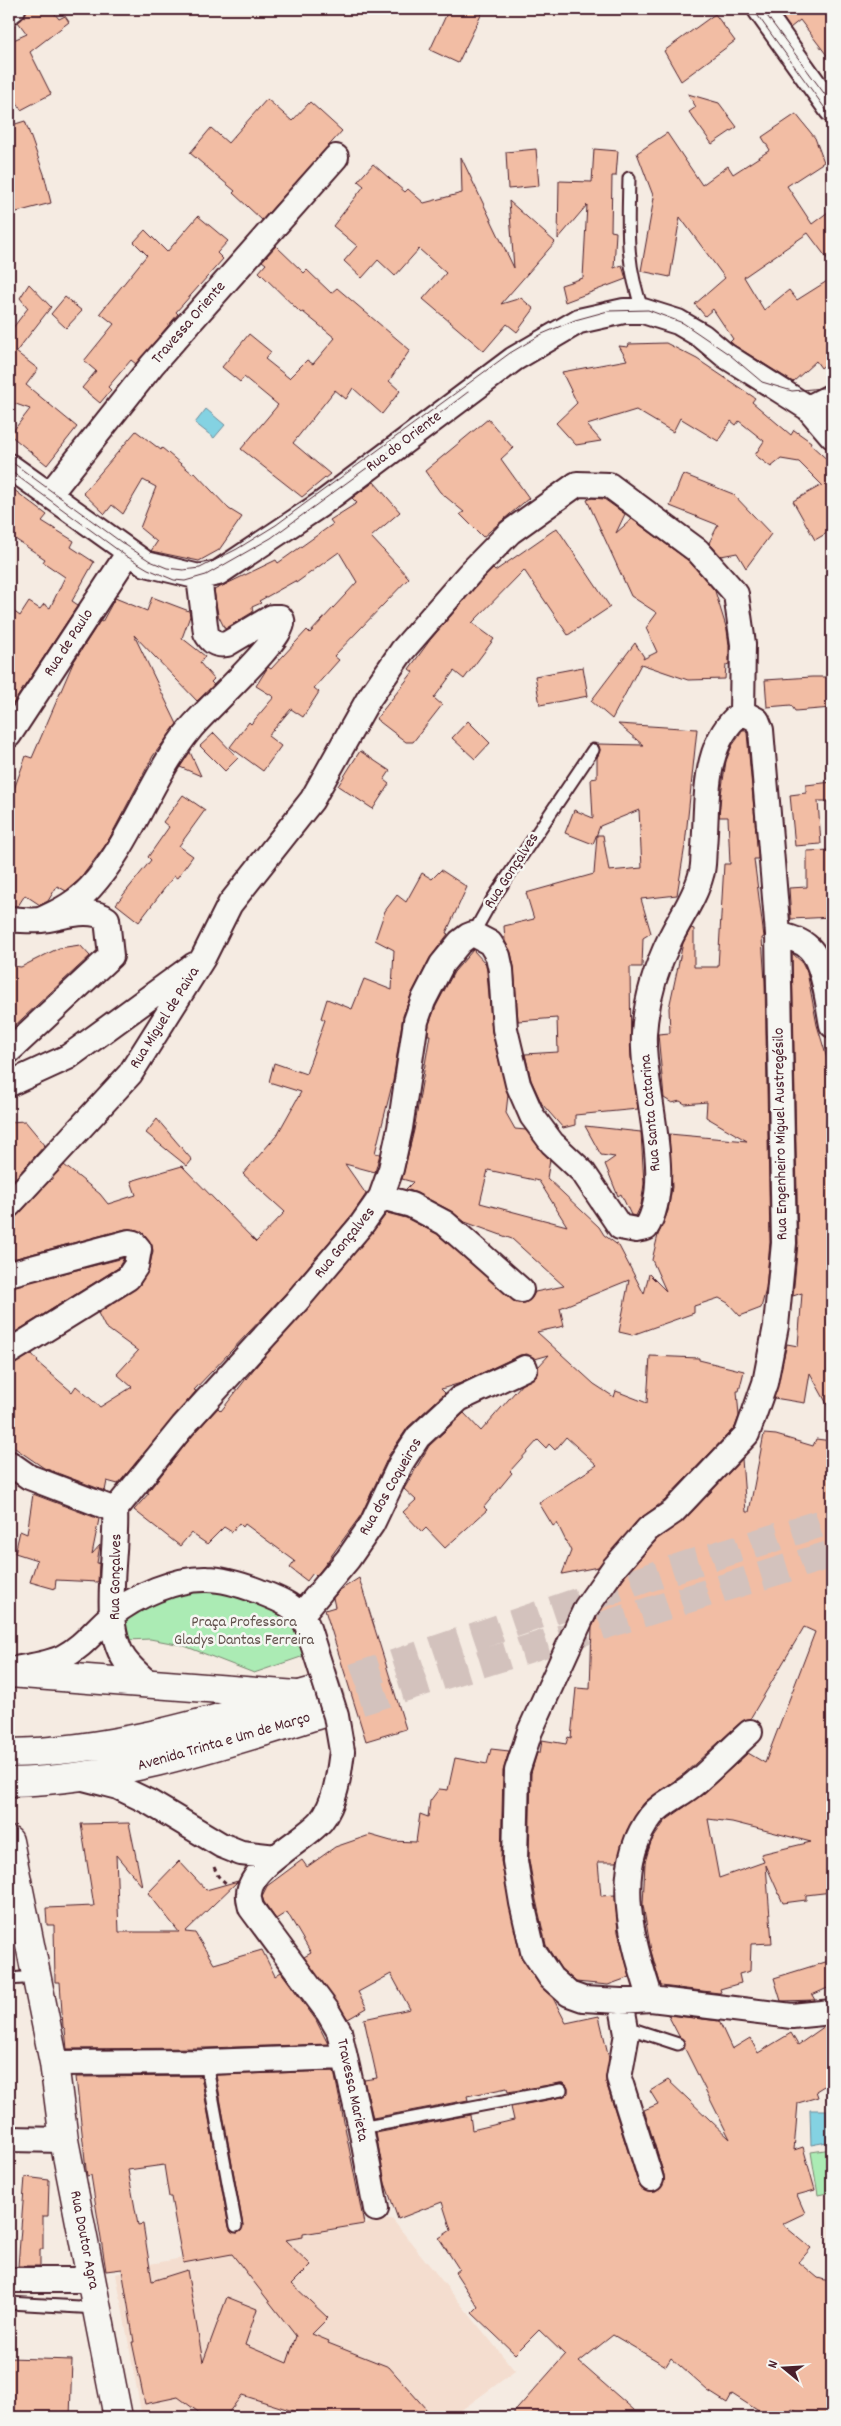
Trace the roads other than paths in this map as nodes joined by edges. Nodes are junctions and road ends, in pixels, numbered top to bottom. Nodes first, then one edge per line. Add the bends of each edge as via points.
1 (13, 9) edge
2 (760, 9) edge
3 (9, 12) edge
4 (832, 110) edge
5 (336, 157) dead end
6 (629, 178) dead end
7 (643, 311) junction
8 (832, 396) edge
9 (808, 408) junction
10 (832, 436) edge
11 (9, 466) edge
12 (50, 495) junction
13 (129, 552) junction
14 (199, 577) junction
15 (742, 712) junction
16 (9, 735) edge
17 (594, 750) dead end
18 (9, 920) edge
19 (40, 920) junction
20 (473, 934) junction
21 (778, 934) junction
22 (203, 958) junction
23 (832, 1025) edge
24 (9, 1050) edge
25 (9, 1084) edge
26 (381, 1197) junction
27 (9, 1205) edge
28 (9, 1274) edge
29 (521, 1290) dead end
30 (9, 1352) edge
31 (525, 1368) dead end
32 (9, 1463) edge
33 (115, 1510) junction
34 (112, 1615) junction
35 (304, 1620) junction
36 (9, 1672) edge
37 (147, 1682) junction
38 (311, 1700) junction
39 (750, 1732) dead end
40 (18, 1753) edge
41 (79, 1777) junction
42 (18, 1781) edge
43 (9, 1844) edge
44 (276, 1857) junction
45 (36, 1977) junction
46 (9, 1979) edge
47 (651, 1999) junction
48 (621, 2001) junction
49 (832, 2012) edge
50 (626, 2027) junction
51 (678, 2044) dead end
52 (345, 2057) junction
53 (206, 2062) junction
54 (54, 2063) junction
55 (561, 2090) dead end
56 (361, 2128) junction
57 (9, 2139) edge
58 (64, 2140) junction
59 (651, 2179) dead end
60 (376, 2209) dead end
61 (236, 2226) dead end
62 (9, 2280) edge
63 (91, 2280) junction
64 (9, 2303) edge
65 (97, 2308) junction
66 (118, 2417) edge

1 - 3 street
2 - 4 street
5 - 12 street, Travessa Oriente via 152,365
6 - 7 lane via 628,258 633,285
7 - 9 street, Rua do Oriente via 678,322 702,336 726,356
7 - 14 street, Rua do Oriente via 624,311 579,322 514,359 320,505 218,573
8 - 9 street
9 - 10 street, Rua do Oriente
11 - 12 street
12 - 13 street
13 - 14 street via 146,564
13 - 16 street, Rua de Paulo
14 - 19 street via 206,634 211,641 227,644 272,617 280,617 282,628 171,753 108,866 90,889 62,911
15 - 20 street, Rua Santa Catarina via 729,723 717,742 711,762 702,874 658,968 648,1007 644,1035 657,1152 656,1202 646,1228 620,1227 582,1172 532,1116 518,1084 505,1029 498,956 490,943
15 - 21 street, Rua Engenheiro Miguel Austregésilo via 757,720 761,730
15 - 22 street via 743,644 736,594 698,551 611,486 577,484 510,532 402,651 368,700 312,800 230,904
17 - 20 lane, Rua Gonçalves via 492,900
18 - 19 street
19 - 24 street via 88,913 108,919 111,956
20 - 26 street, Rua Gonçalves via 449,954 423,1000 416,1020 400,1128
21 - 23 street via 798,940 810,948 819,965
21 - 48 street, Rua Engenheiro Miguel Austregésilo via 784,1243 776,1326 765,1383 747,1434 674,1512 648,1529 614,1568 586,1608 530,1731 517,1771 515,1861 533,1951 551,1978 569,1994 583,1999
22 - 25 street, Rua Miguel de Paiva via 68,1057
22 - 27 street, Rua Miguel de Paiva via 130,1074
26 - 29 street via 411,1205 445,1223
26 - 33 street, Rua Gonçalves via 344,1245 183,1426
28 - 30 street via 129,1242 139,1249 136,1266 128,1278
31 - 35 street, Rua dos Coqueiros via 459,1399 418,1437 401,1463 372,1524
32 - 33 street via 29,1477
33 - 34 street, Rua Gonçalves via 117,1533
34 - 35 street via 147,1592 206,1578 253,1589 290,1605
34 - 36 street via 79,1647 62,1658
34 - 37 street, Rua Gonçalves via 124,1659
35 - 44 street, bridge via 336,1716 342,1751 338,1779 320,1822
36 - 37 main road, Avenida Trinta e Um de Março
37 - 38 main road, Avenida Trinta e Um de Março
38 - 40 main road, Avenida Trinta e Um de Março via 135,1739
38 - 41 main road, Avenida Trinta e Um de Março via 194,1753
39 - 47 street via 652,1816 635,1847 628,1879 629,1910
41 - 42 main road, Avenida Trinta e Um de Março
41 - 44 street via 118,1788 149,1802 221,1846 240,1853
43 - 45 main road, Rua Doutor Agra
44 - 52 street, Travessa Marieta via 250,1888 248,1895 252,1908 328,2012 339,2030
45 - 46 lane
45 - 54 main road, Rua Doutor Agra
47 - 48 street, Rua Engenheiro Miguel Austregésilo
47 - 49 street, Rua Engenheiro Miguel Austregésilo via 792,2016
48 - 50 street
50 - 51 lane
50 - 59 street via 619,2078
52 - 53 street
52 - 56 street, Travessa Marieta
53 - 54 street
53 - 61 lane
54 - 58 main road, Rua Doutor Agra
55 - 56 lane
56 - 60 street, Travessa Marieta
57 - 58 street
58 - 63 main road, Rua Doutor Agra
62 - 63 street
63 - 65 main road, Rua Doutor Agra
64 - 65 lane
65 - 66 main road, Rua Doutor Agra

